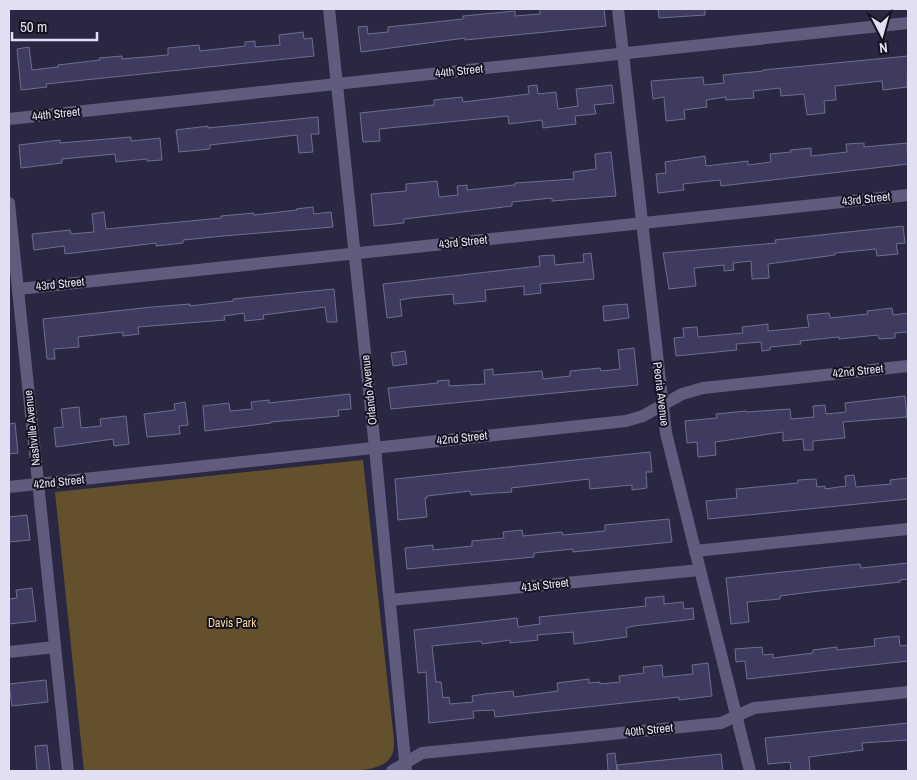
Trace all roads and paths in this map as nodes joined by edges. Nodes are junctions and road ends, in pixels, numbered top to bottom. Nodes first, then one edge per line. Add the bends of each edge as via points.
1 (329, 9) edge
2 (618, 9) edge
3 (908, 23) edge
4 (623, 54) junction
5 (337, 84) junction
6 (9, 119) edge
7 (908, 195) edge
8 (9, 203) edge
9 (641, 223) junction
10 (355, 253) junction
11 (18, 289) junction
12 (15, 320) edge
13 (908, 366) edge
14 (662, 406) junction
15 (375, 448) junction
16 (38, 484) junction
17 (9, 487) edge
18 (908, 529) edge
19 (696, 551) junction
20 (700, 570) junction
21 (390, 600) junction
22 (55, 647) junction
23 (9, 652) edge
24 (908, 692) edge
25 (737, 716) junction
26 (406, 767) edge
27 (68, 771) edge
28 (392, 771) edge
29 (750, 771) edge

1 - 5 street, Orlando Avenue
2 - 4 street, Peoria Avenue
3 - 4 street, 44th Street
4 - 5 street, 44th Street
4 - 9 street, Peoria Avenue
5 - 6 street, 44th Street
5 - 10 street, Orlando Avenue
7 - 9 street, 43rd Street
8 - 11 street, Nashville Avenue
9 - 10 street, 43rd Street
9 - 14 street, Peoria Avenue
10 - 11 street, 43rd Street
10 - 15 street, Orlando Avenue
11 - 12 street, Nashville Avenue
12 - 16 street, Nashville Avenue
13 - 14 street, 42nd Street via 703,388 682,394
14 - 15 street, 42nd Street via 626,421
14 - 19 street, Peoria Avenue
15 - 16 street, 42nd Street
15 - 21 street, Orlando Avenue
16 - 17 street, 42nd Street
16 - 22 street, Nashville Avenue
18 - 19 street
19 - 20 street, Peoria Avenue
20 - 21 street, 41st Street
20 - 25 street, Peoria Avenue
21 - 26 street, Orlando Avenue
22 - 23 street
22 - 27 street, Nashville Avenue
24 - 25 street, 40th Street via 754,708
25 - 26 street, 40th Street via 721,723 422,754
25 - 29 street, Peoria Avenue
26 - 28 street, 40th Street

